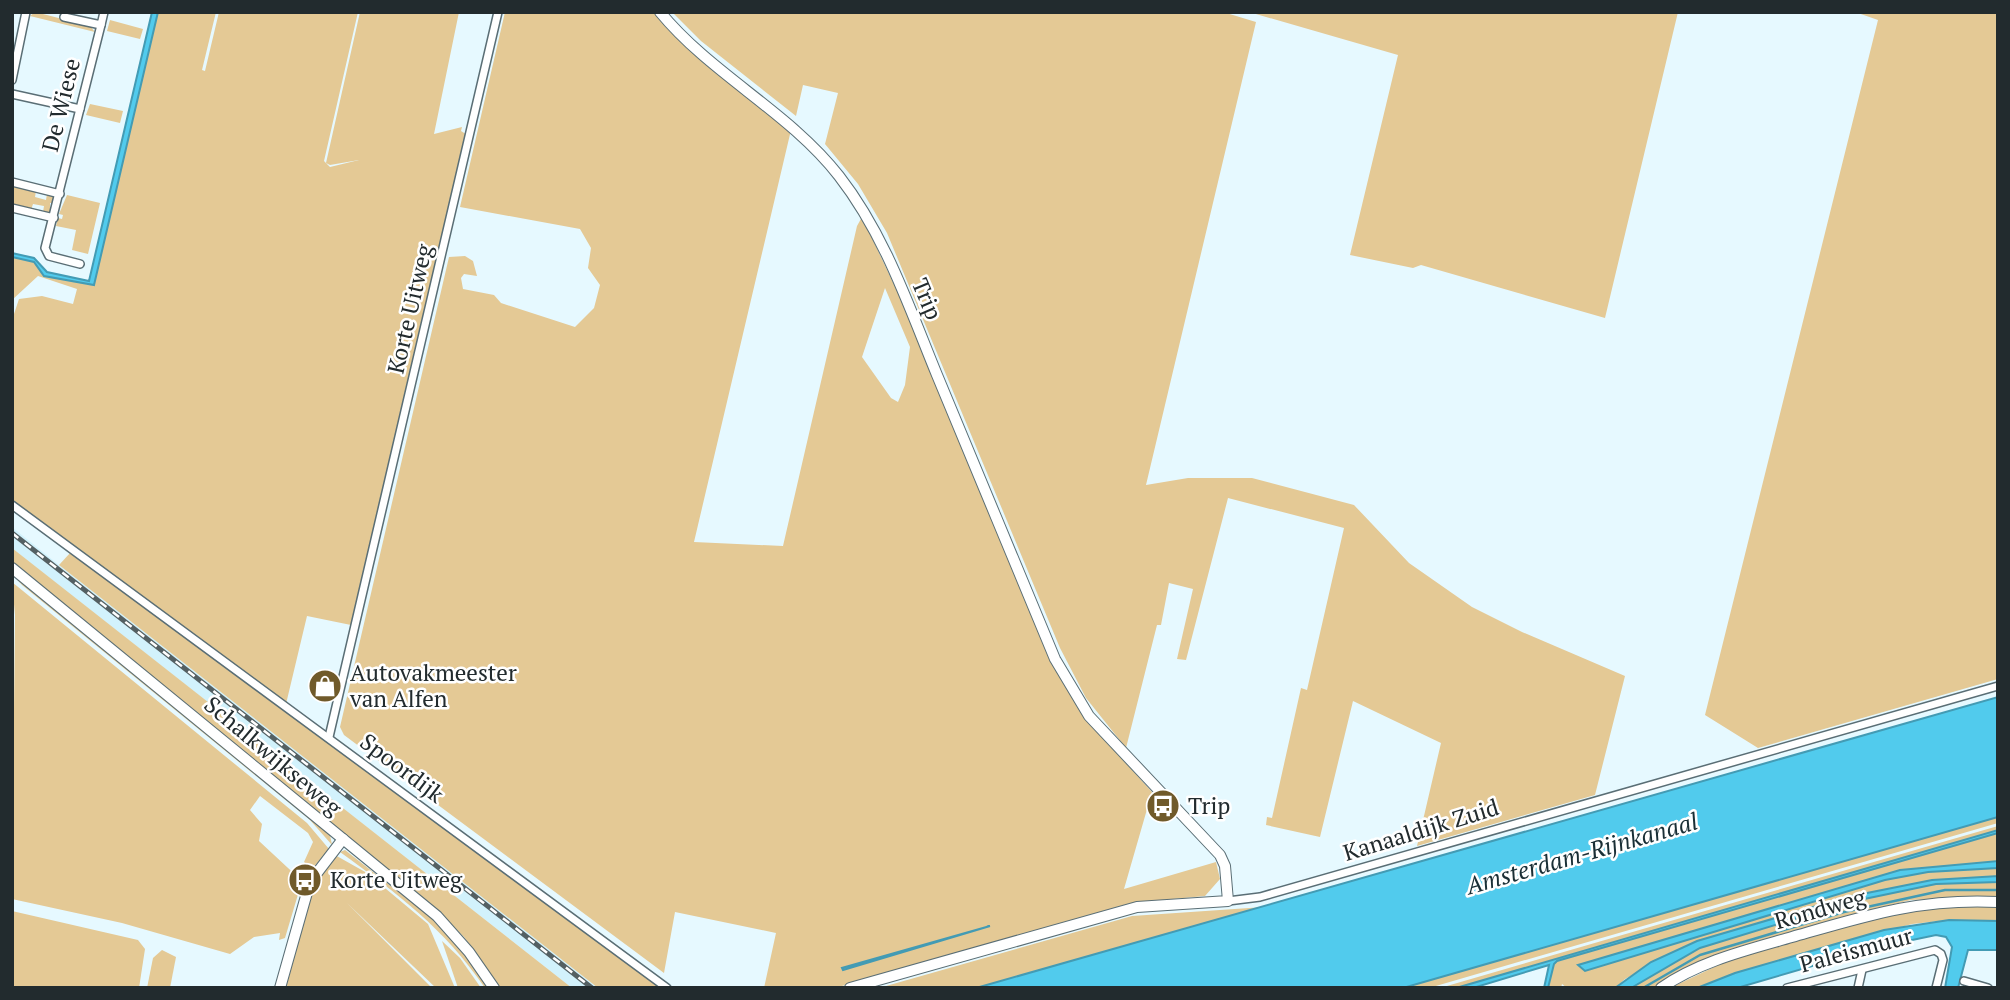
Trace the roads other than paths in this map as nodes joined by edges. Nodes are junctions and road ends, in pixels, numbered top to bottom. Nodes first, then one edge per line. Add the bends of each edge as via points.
1 (26, 12) edge
2 (104, 12) edge
3 (499, 12) edge
4 (660, 12) edge
5 (64, 17) dead end
6 (101, 25) junction
7 (12, 80) edge
8 (12, 94) edge
9 (80, 109) junction
10 (12, 183) edge
11 (60, 194) junction
12 (12, 208) edge
13 (54, 218) junction
14 (80, 264) dead end
15 (12, 505) edge
16 (12, 568) edge
17 (1998, 686) edge
18 (328, 737) junction
19 (343, 839) junction
20 (1228, 901) junction
21 (1998, 902) edge
22 (1862, 970) junction
23 (1964, 981) dead end
24 (1998, 986) edge
25 (280, 988) edge
26 (494, 988) edge
27 (667, 988) edge
28 (850, 988) edge
29 (1661, 988) edge
30 (1787, 988) edge
31 (1858, 988) edge
32 (1936, 988) edge
33 (1991, 988) edge

1 - 7 street
2 - 6 street, De Wiese
3 - 18 street, Korte Uitweg
4 - 20 street, Trip via 703,55 817,151 859,204 897,278 1055,659 1089,716 1220,855
5 - 6 street
6 - 9 street, De Wiese
8 - 9 street
9 - 11 street, De Wiese
10 - 11 street
11 - 13 street, De Wiese
12 - 13 street
13 - 14 street, De Wiese via 46,253
15 - 18 street, Spoordijk
16 - 19 street, Schalkwijkseweg
17 - 20 street, Kanaaldijk Zuid via 1260,897
18 - 27 street, Spoordijk
19 - 25 street via 310,882
19 - 26 street, Schalkwijkseweg via 448,928
20 - 28 street, Kanaaldijk Zuid via 1137,907
21 - 29 street, Rondweg via 1943,901 1891,909 1738,953
22 - 30 street, Paleismuur via 1855,968
22 - 31 street
22 - 32 street, Paleismuur via 1935,950 1943,960
23 - 33 street
24 - 33 street

